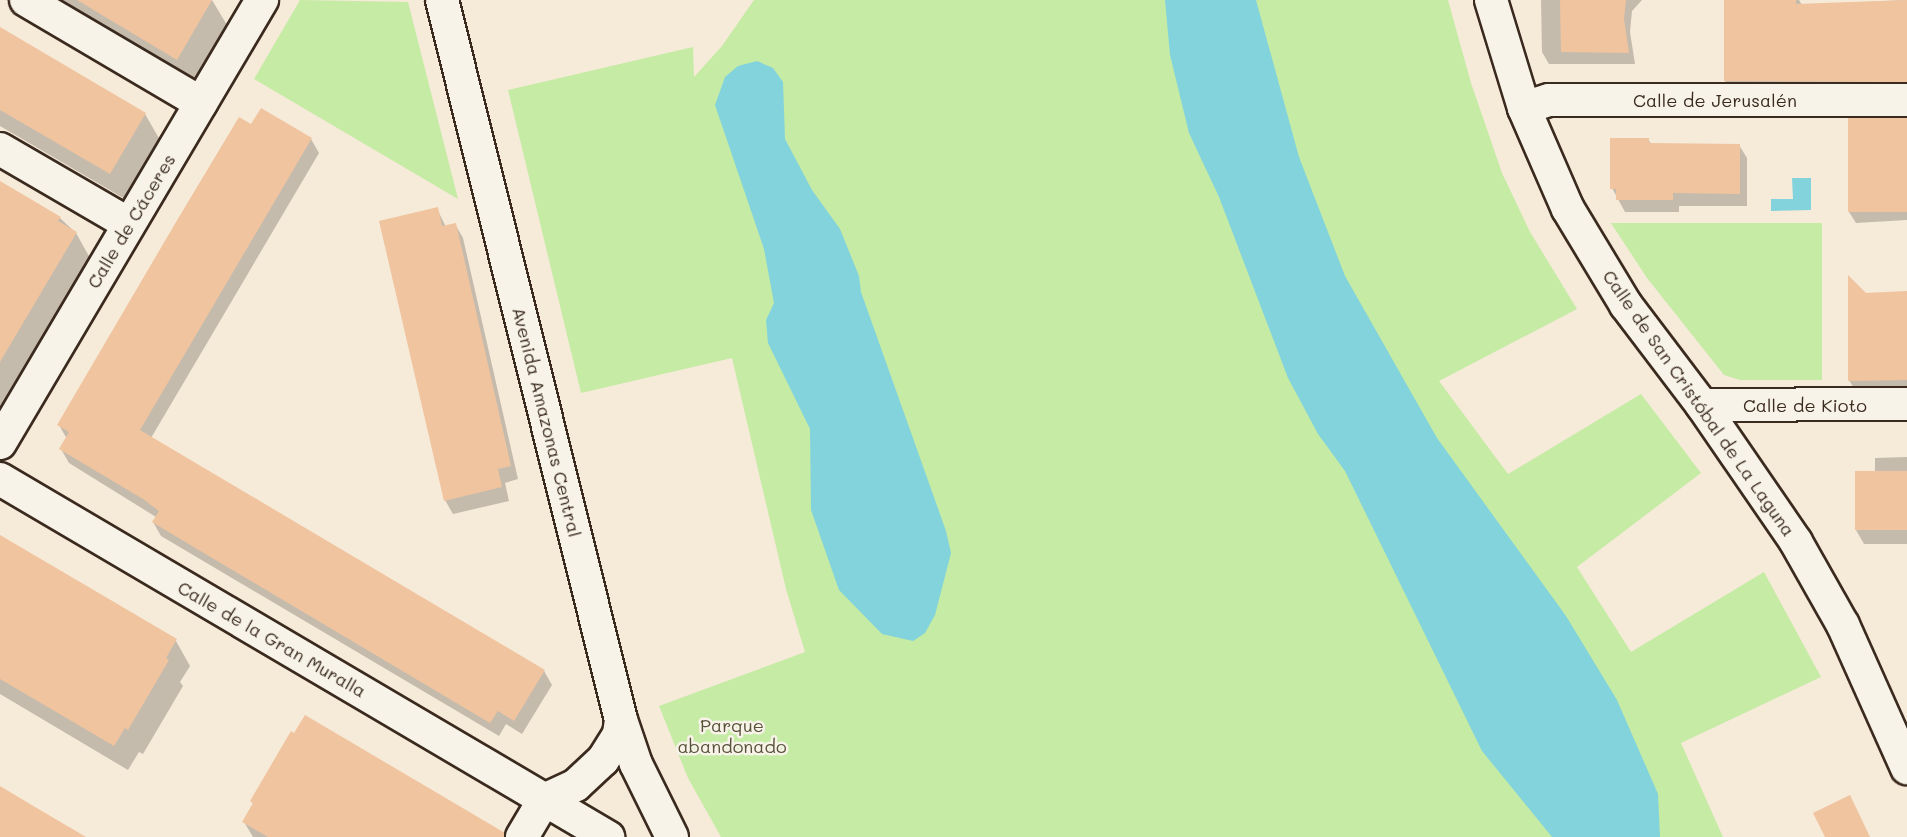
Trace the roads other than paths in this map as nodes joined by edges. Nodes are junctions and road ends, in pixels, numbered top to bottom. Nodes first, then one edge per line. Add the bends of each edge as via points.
1 (26, 0) edge
2 (262, 0) edge
3 (442, 0) edge
4 (1491, 0) edge
5 (1907, 100) edge
6 (201, 103) junction
7 (1524, 108) junction
8 (0, 149) edge
9 (129, 225) junction
10 (1907, 404) edge
11 (1702, 405) junction
12 (0, 443) edge
13 (0, 479) edge
14 (621, 720) junction
15 (1907, 768) edge
16 (544, 800) junction
17 (522, 837) edge
18 (608, 837) edge
19 (672, 837) edge

1 - 6 street
2 - 6 street, Calle de Cáceres
3 - 14 street, Avenida Amazonas Central
4 - 7 street, Calle de San Cristóbal de La Laguna
5 - 7 street, Calle de Jerusalén via 1549,100
6 - 9 street, Calle de Cáceres
7 - 11 street, Calle de San Cristóbal de La Laguna via 1568,209 1620,295
8 - 9 street
9 - 12 street, Calle de Cáceres
10 - 11 street, Calle de Kioto
11 - 15 street, Calle de San Cristóbal de La Laguna via 1822,584
13 - 16 street, Calle de la Gran Muralla
14 - 16 street via 613,747 591,773
14 - 19 street, Avenida Amazonas Central via 636,764
16 - 17 street
16 - 18 street, Calle de la Gran Muralla

